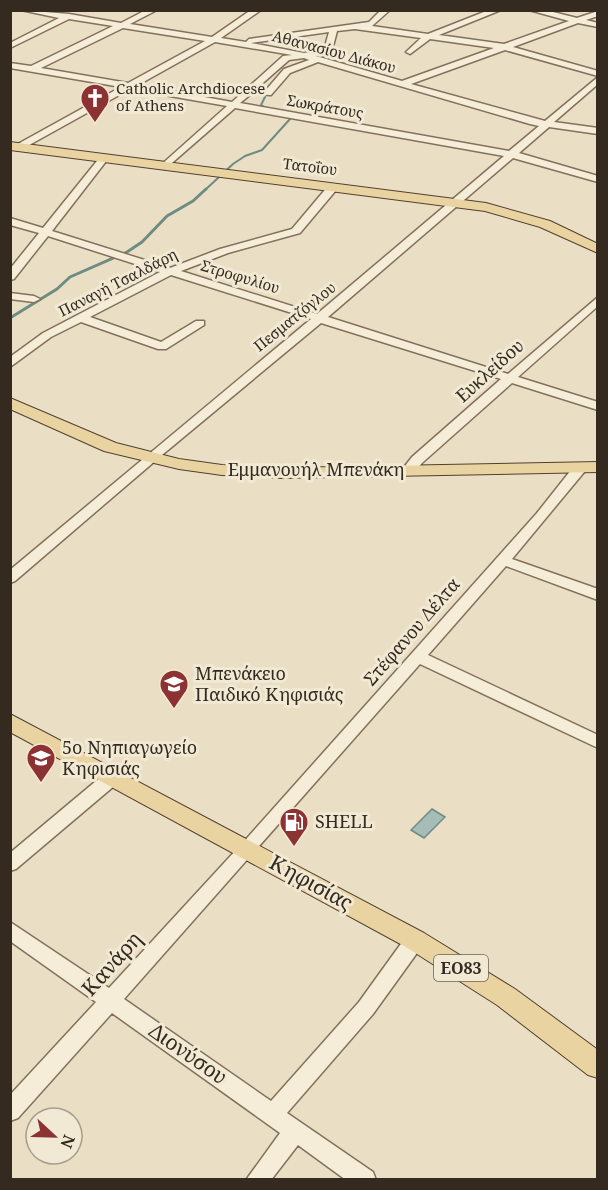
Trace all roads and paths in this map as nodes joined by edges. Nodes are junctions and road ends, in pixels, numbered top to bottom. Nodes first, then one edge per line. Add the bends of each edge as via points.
1 (25, 10) edge
2 (79, 10) edge
3 (153, 10) edge
4 (256, 10) edge
5 (386, 10) edge
6 (497, 10) edge
7 (533, 10) edge
8 (597, 13) edge
9 (68, 16) junction
10 (580, 20) junction
11 (597, 25) edge
12 (123, 26) junction
13 (354, 26) junction
14 (333, 31) junction
15 (429, 36) junction
16 (213, 39) junction
17 (234, 43) junction
18 (10, 46) edge
19 (505, 47) junction
20 (410, 52) dead end
21 (304, 55) junction
22 (319, 59) junction
23 (10, 65) edge
24 (32, 69) junction
25 (597, 74) edge
26 (597, 79) edge
27 (402, 84) junction
28 (128, 86) junction
29 (248, 92) junction
30 (233, 105) junction
31 (547, 124) junction
32 (597, 131) edge
33 (15, 146) edge
34 (513, 154) junction
35 (105, 158) junction
36 (165, 166) junction
37 (597, 179) edge
38 (333, 187) junction
39 (458, 202) junction
40 (10, 221) edge
41 (47, 233) junction
42 (597, 249) edge
43 (168, 272) junction
44 (10, 277) edge
45 (10, 296) edge
46 (34, 299) dead end
47 (597, 300) edge
48 (81, 318) junction
49 (319, 318) junction
50 (200, 323) dead end
51 (10, 363) edge
52 (509, 378) junction
53 (10, 403) edge
54 (597, 406) edge
55 (151, 458) junction
56 (589, 467) edge
57 (408, 471) junction
58 (502, 560) junction
59 (10, 578) edge
60 (597, 595) edge
61 (417, 656) junction
62 (10, 722) edge
63 (597, 742) edge
64 (114, 776) junction
65 (248, 849) junction
66 (10, 864) edge
67 (10, 930) edge
68 (415, 940) junction
69 (111, 1000) junction
70 (597, 1066) edge
71 (10, 1111) edge
72 (273, 1114) junction
73 (296, 1130) junction
74 (257, 1179) edge
75 (365, 1179) edge

1 - 9 street, Αθανασίου Διάκου
2 - 9 street
3 - 12 street
4 - 16 street
5 - 13 street via 374,22
6 - 15 street
7 - 10 street
8 - 10 street
9 - 12 street, Αθανασίου Διάκου
9 - 18 street
10 - 11 street
10 - 19 street
12 - 16 street, Αθανασίου Διάκου
12 - 24 street
13 - 14 street
13 - 15 street
14 - 17 street
14 - 21 street via 328,52
15 - 19 street
15 - 20 street
16 - 17 street, Αθανασίου Διάκου
16 - 28 street
17 - 21 street, Αθανασίου Διάκου
19 - 25 street
19 - 27 street
21 - 22 street, Αθανασίου Διάκου
21 - 29 street via 286,58
22 - 27 street, Αθανασίου Διάκου
22 - 29 street via 286,71 268,93
23 - 24 street, Σωκράτους
24 - 28 street, Σωκράτους
26 - 31 street, Πεσματζόγλου
27 - 31 street, Αθανασίου Διάκου
28 - 30 street, Σωκράτους
28 - 33 street
29 - 30 street
30 - 34 street, Σωκράτους
30 - 36 street
31 - 32 street, Αθανασίου Διάκου
31 - 34 street, Πεσματζόγλου
33 - 35 main road, Τατοΐου
34 - 37 street, Σωκράτους
34 - 39 street, Πεσματζόγλου
35 - 36 main road, Τατοΐου
35 - 41 street
36 - 38 main road, Τατοΐου
38 - 39 main road, Τατοΐου
38 - 43 street, Παναγή Τσαλδάρη via 296,231
39 - 42 main road, Τατοΐου via 524,216
39 - 49 street, Πεσματζόγλου
40 - 41 street, Στροφυλίου
41 - 43 street, Στροφυλίου
41 - 44 street
43 - 48 street, Παναγή Τσαλδάρη
43 - 49 street, Στροφυλίου
45 - 46 street
47 - 52 street, Ευκλείδου
48 - 50 street via 162,346
48 - 51 street, Παναγή Τσαλδάρη via 47,335
49 - 52 street, Στροφυλίου
49 - 55 street, Πεσματζόγλου
52 - 54 street, Στροφυλίου
52 - 57 street, Ευκλείδου
53 - 55 main road, Εμμανουήλ Μπενάκη via 96,442
55 - 57 main road, Εμμανουήλ Μπενάκη via 252,472
55 - 59 street, Πεσματζόγλου
56 - 57 main road, Εμμανουήλ Μπενάκη
56 - 58 street, Στέφανου Δέλτα
58 - 60 street
58 - 61 street, Στέφανου Δέλτα
61 - 63 street
61 - 65 street, Στέφανου Δέλτα
62 - 64 main road, Κηφισίας / ΕΟ83
64 - 65 main road, Κηφισίας / ΕΟ83
64 - 66 street
65 - 68 main road, Κηφισίας / ΕΟ83
65 - 69 street, Κανάρη
67 - 69 street, Διονύσου
68 - 70 main road, Κηφισίας / ΕΟ83 via 506,997
68 - 72 street via 366,1008
69 - 71 street, Κανάρη
69 - 72 street, Διονύσου
72 - 73 street, Διονύσου
73 - 74 street
73 - 75 street, Διονύσου

